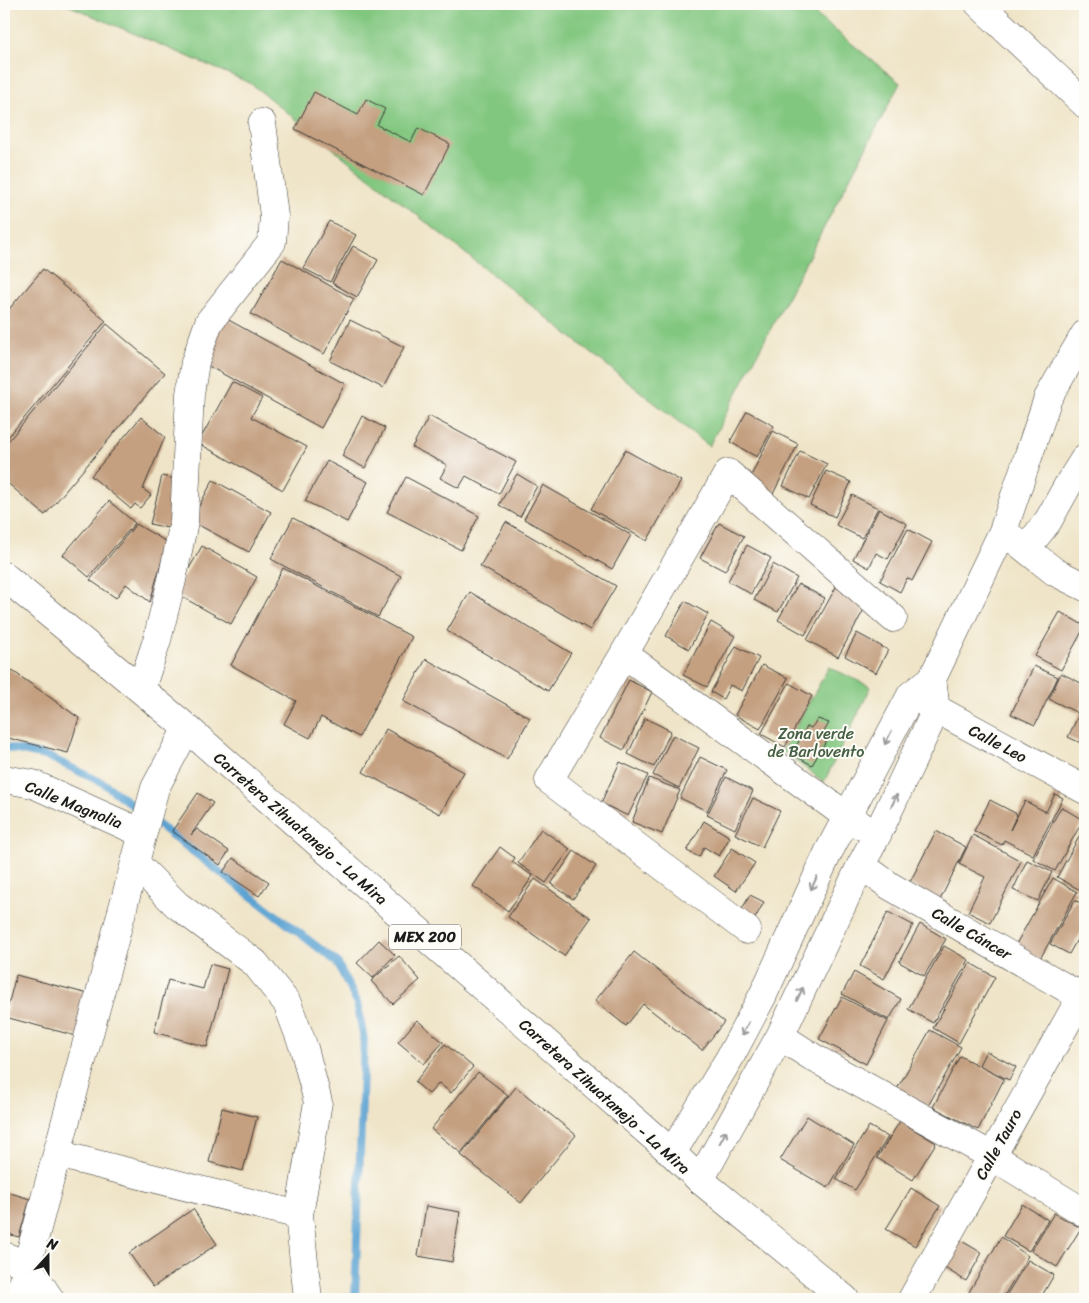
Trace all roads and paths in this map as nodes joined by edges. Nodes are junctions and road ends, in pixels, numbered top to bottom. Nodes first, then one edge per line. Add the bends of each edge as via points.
1 (979, 4) edge
2 (1085, 104) edge
3 (262, 123) dead end
4 (1085, 334) edge
5 (1078, 362) edge
6 (1085, 458) edge
7 (1003, 531) junction
8 (1026, 549) junction
9 (4, 576) edge
10 (1085, 587) edge
11 (893, 618) dead end
12 (624, 654) junction
13 (932, 679) junction
14 (141, 689) junction
15 (911, 695) junction
16 (936, 710) junction
17 (187, 728) junction
18 (4, 779) edge
19 (1085, 790) edge
20 (848, 817) junction
21 (143, 830) junction
22 (878, 835) junction
23 (136, 864) junction
24 (861, 865) junction
25 (747, 930) dead end
26 (1084, 995) edge
27 (780, 1036) junction
28 (672, 1153) junction
29 (58, 1154) junction
30 (992, 1156) junction
31 (700, 1180) junction
32 (1085, 1213) edge
33 (299, 1215) junction
34 (16, 1261) edge
35 (18, 1299) edge
36 (50, 1299) edge
37 (308, 1299) edge
38 (845, 1299) edge
39 (912, 1299) edge

1 - 2 main road
3 - 14 main road via 274,216 272,242 209,322 195,362 190,394 184,522 157,640
4 - 5 main road
5 - 7 main road via 1048,398
6 - 8 main road via 1048,521
7 - 8 main road
7 - 13 main road
8 - 10 main road via 1056,572
9 - 14 main road, Carretera Zihuatanejo - La Mira / MEX 200
11 - 12 main road via 728,473
12 - 20 main road
12 - 25 main road via 549,780
13 - 15 main road
13 - 16 main road
14 - 17 main road, Carretera Zihuatanejo - La Mira / MEX 200
15 - 16 main road, Calle Leo
15 -> 20 main road
16 - 19 main road, Calle Leo
22 -> 16 main road
17 - 21 main road via 155,788
17 - 28 main road, Carretera Zihuatanejo - La Mira / MEX 200
18 - 21 main road, Calle Magnolia via 33,784
20 - 22 main road
20 -> 28 main road via 729,1060
21 - 23 main road
22 - 24 main road
23 - 29 main road
23 - 33 main road via 177,906 255,963 287,1003 304,1048 318,1102
24 - 26 main road, Calle Cáncer via 890,886
27 -> 24 main road
26 - 30 main road, Calle Tauro
27 - 30 main road
31 -> 27 main road
28 - 31 main road, Carretera Zihuatanejo - La Mira / MEX 200
29 - 33 main road
29 - 34 main road
30 - 32 main road
30 - 39 main road, Calle Tauro
31 - 38 main road, Carretera Zihuatanejo - La Mira / MEX 200
33 - 37 main road
34 - 35 main road
34 - 36 main road

